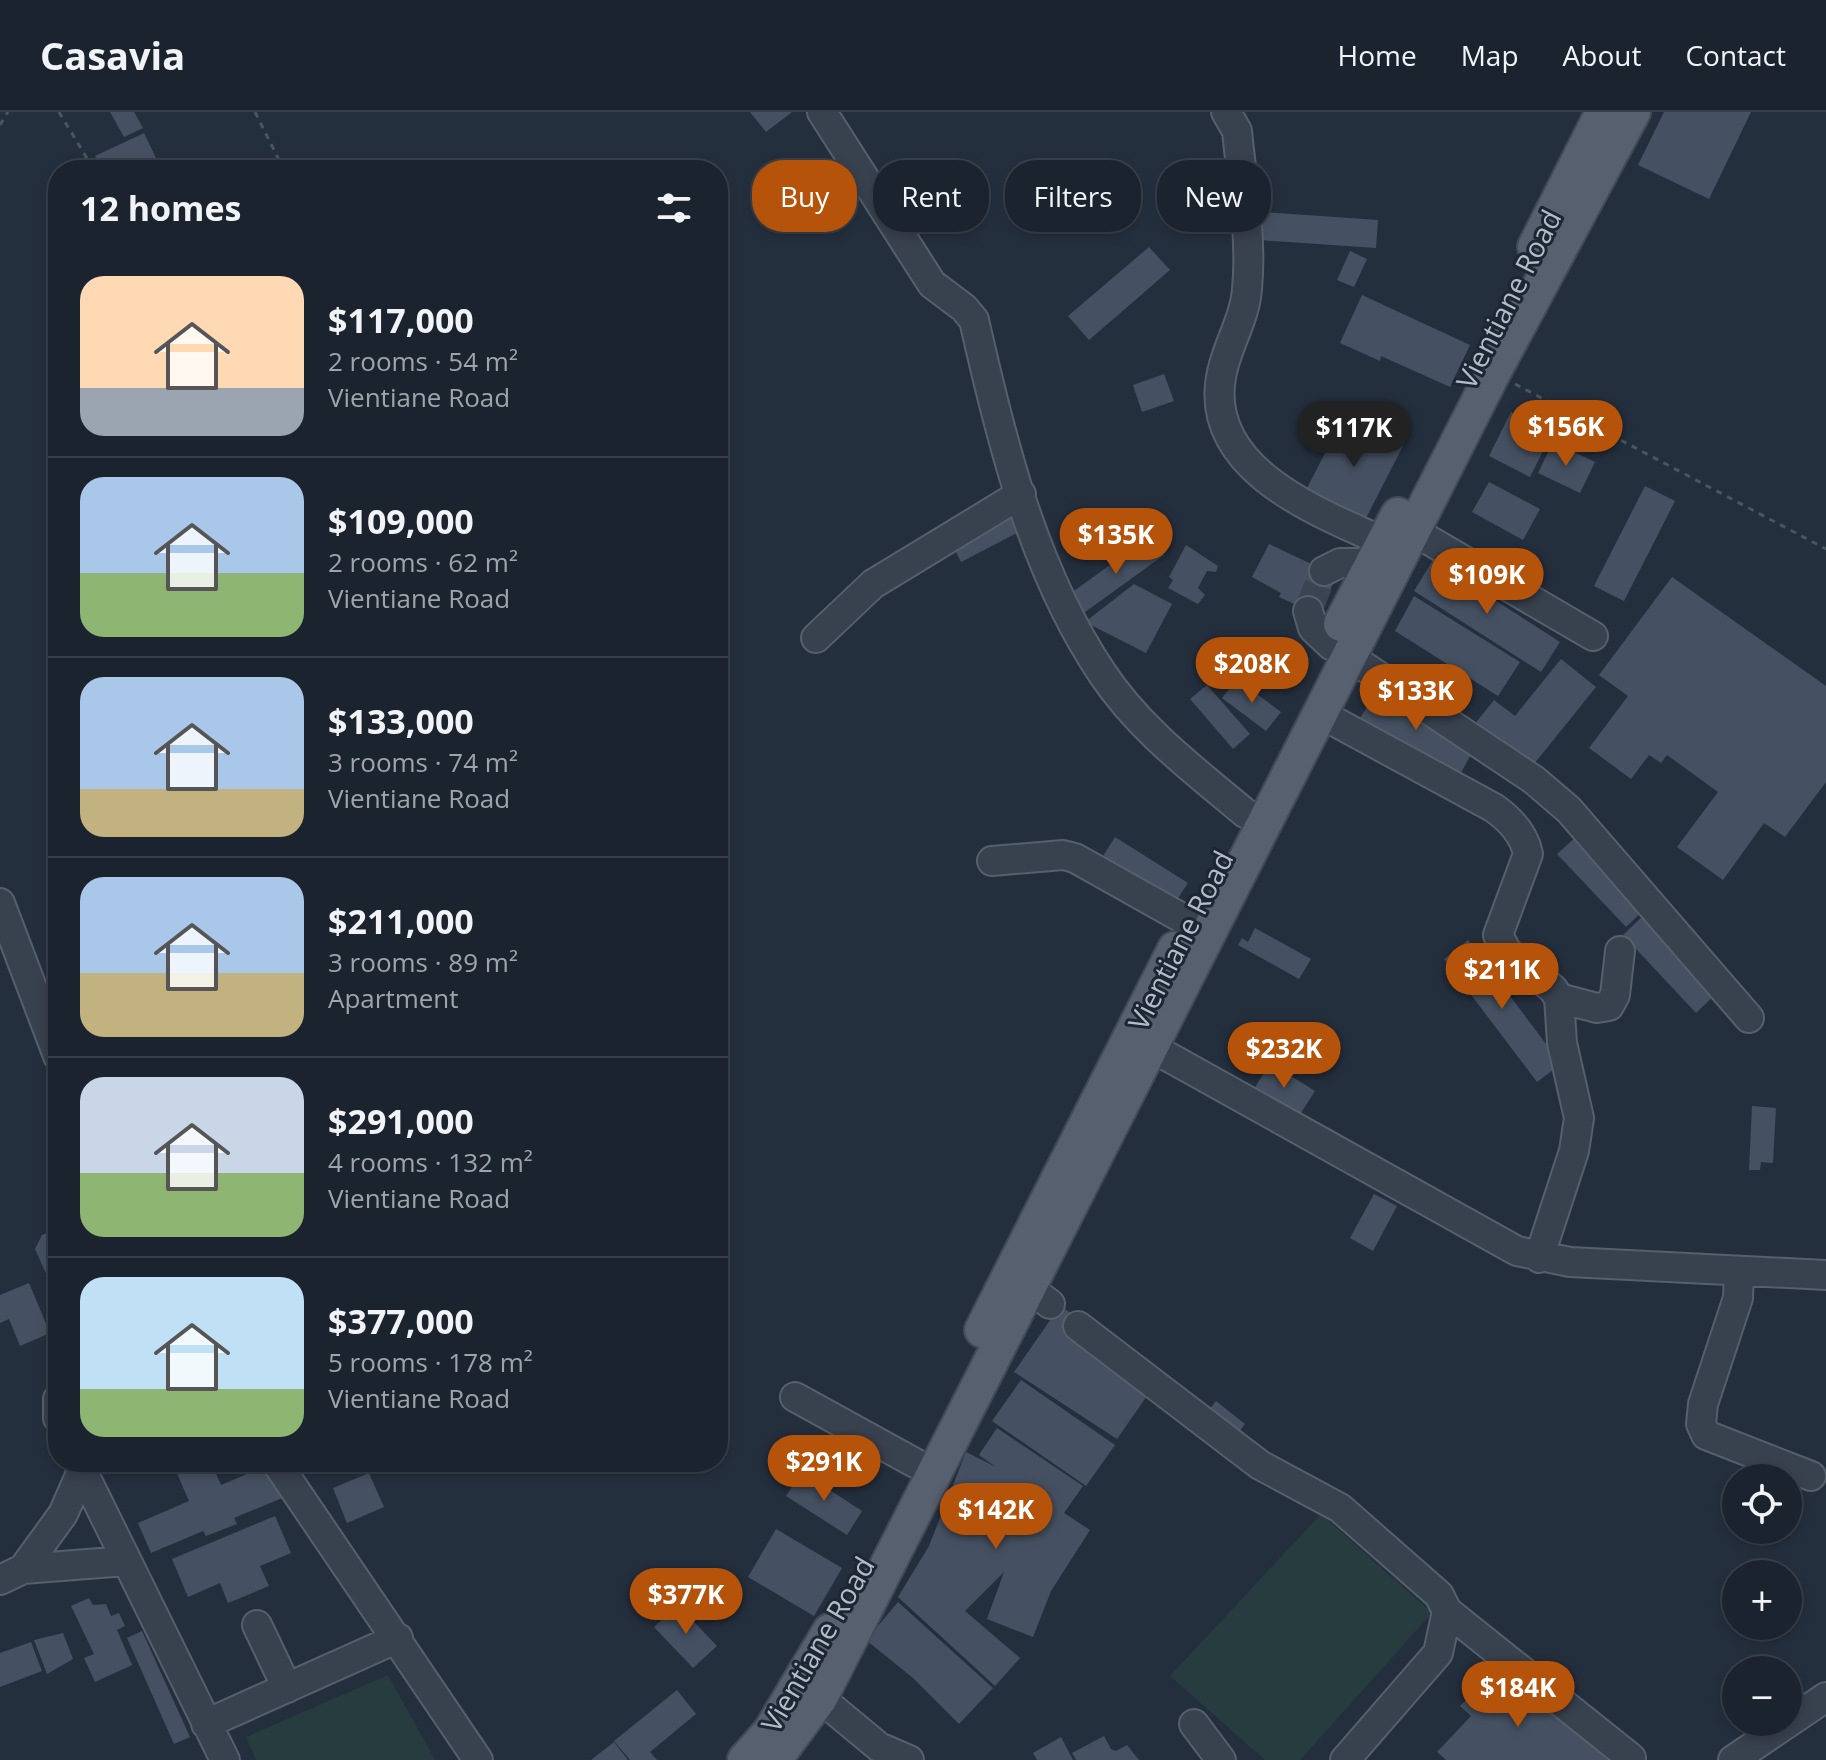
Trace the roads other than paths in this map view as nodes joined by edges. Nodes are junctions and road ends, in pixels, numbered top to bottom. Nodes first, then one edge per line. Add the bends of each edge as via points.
1 (822, 112) edge
2 (1226, 112) edge
3 (1603, 112) edge
4 (1633, 112) edge
5 (1021, 494) junction
6 (1390, 546) junction
7 (1324, 571) dead end
8 (1308, 611) dead end
9 (1593, 636) dead end
10 (816, 638) dead end
11 (1340, 651) junction
12 (1321, 714) junction
13 (1245, 813) junction
14 (992, 861) dead end
15 (0, 903) edge
16 (1189, 922) junction
17 (1620, 951) dead end
18 (1559, 998) junction
19 (1749, 1018) dead end
20 (48, 1030) edge
21 (1142, 1041) junction
22 (1539, 1258) junction
23 (1739, 1272) junction
24 (1826, 1275) edge
25 (1078, 1326) dead end
26 (795, 1397) dead end
27 (915, 1463) junction
28 (78, 1472) edge
29 (83, 1472) edge
30 (283, 1472) edge
31 (1811, 1476) dead end
32 (126, 1561) junction
33 (12, 1574) edge
34 (1447, 1611) junction
35 (257, 1625) dead end
36 (398, 1638) junction
37 (287, 1688) junction
38 (1826, 1697) edge
39 (820, 1698) junction
40 (206, 1724) junction
41 (1194, 1724) dead end
42 (1631, 1758) dead end
43 (225, 1760) edge
44 (478, 1760) edge
45 (745, 1760) edge
46 (774, 1760) edge
47 (909, 1760) edge
48 (1221, 1760) edge
49 (1345, 1760) edge
50 (1733, 1760) edge

1 - 5 street via 932,284 974,320
2 - 6 street via 1237,131 1248,264 1247,293 1220,378 1225,422 1247,462 1275,486
3 - 6 main road, Vientiane Road
4 - 6 main road via 1493,373
5 - 10 street via 873,584
5 - 13 street via 1044,562 1102,674 1166,747
6 - 7 street
6 - 9 street
6 - 11 main road, Vientiane Road
6 - 11 main road
8 - 11 street via 1313,628
11 - 12 main road
11 - 13 main road, Vientiane Road
11 - 19 street via 1534,780 1569,810
12 - 18 street via 1494,808 1515,827 1528,854 1500,925 1500,944
12 - 21 main road
13 - 16 main road, Vientiane Road
14 - 16 street via 1075,858
15 - 20 street
16 - 21 main road, Vientiane Road
17 - 18 street via 1609,1006
18 - 22 street via 1562,1043 1579,1118 1574,1151
21 - 22 street via 1504,1246
21 - 27 main road, Vientiane Road
21 - 39 main road via 1040,1296
22 - 23 street
23 - 24 street
23 - 31 street via 1738,1298 1701,1424 1706,1435
25 - 34 street via 1260,1465 1340,1508 1439,1595
26 - 27 street
27 - 45 main road, Vientiane Road via 817,1655 770,1732
28 - 33 street via 63,1514
29 - 32 street
30 - 36 street
32 - 33 street
32 - 40 street
34 - 42 street
34 - 49 street via 1438,1653
35 - 37 street
36 - 37 street
36 - 44 street
37 - 40 street
38 - 50 street
39 - 46 main road
39 - 47 street via 879,1747
40 - 43 street
41 - 48 street

